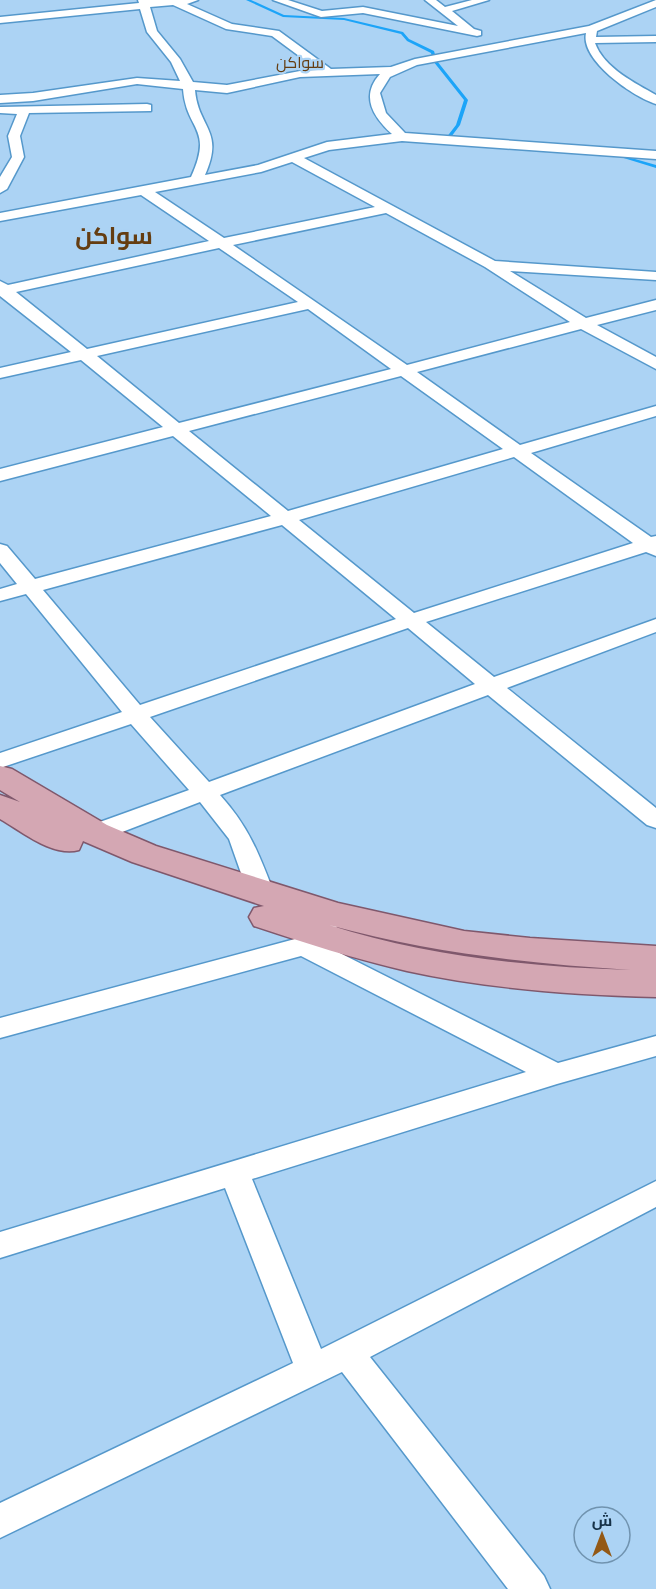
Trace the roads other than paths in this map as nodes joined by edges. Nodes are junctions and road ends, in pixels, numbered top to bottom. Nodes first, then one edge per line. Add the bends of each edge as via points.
1 (193, 0) edge
2 (278, 0) edge
3 (430, 0) edge
4 (484, 0) edge
5 (143, 2) edge
6 (175, 2) junction
7 (656, 3) edge
8 (444, 10) junction
9 (0, 20) edge
10 (477, 33) junction
11 (591, 34) junction
12 (656, 39) edge
13 (499, 47) junction
14 (391, 70) junction
15 (328, 72) junction
16 (189, 87) junction
17 (0, 99) edge
18 (656, 100) edge
19 (147, 108) dead end
20 (0, 110) edge
21 (24, 110) junction
22 (402, 137) junction
23 (656, 155) edge
24 (295, 158) junction
25 (196, 180) junction
26 (0, 189) edge
27 (143, 190) junction
28 (387, 209) junction
29 (0, 217) edge
30 (220, 242) junction
31 (490, 264) junction
32 (656, 276) edge
33 (2, 289) edge
34 (311, 304) junction
35 (656, 305) edge
36 (585, 325) junction
37 (84, 355) junction
38 (656, 364) edge
39 (403, 370) junction
40 (0, 373) edge
41 (656, 411) edge
42 (176, 428) junction
43 (515, 452) junction
44 (0, 475) edge
45 (285, 518) junction
46 (653, 546) edge
47 (0, 550) edge
48 (30, 587) junction
49 (0, 595) edge
50 (412, 620) junction
51 (656, 625) edge
52 (491, 688) junction
53 (137, 716) junction
54 (0, 761) edge
55 (0, 776) edge
56 (205, 793) junction
57 (0, 805) edge
58 (656, 820) edge
59 (95, 833) junction
60 (261, 893) junction
61 (318, 931) junction
62 (656, 959) edge
63 (656, 984) edge
64 (0, 1028) edge
65 (656, 1046) edge
66 (555, 1074) junction
67 (234, 1173) junction
68 (656, 1193) edge
69 (0, 1245) edge
70 (347, 1353) junction
71 (314, 1370) junction
72 (0, 1521) edge
73 (531, 1589) edge

1 - 6 street
2 - 10 street via 321,14 363,10
3 - 8 street
4 - 8 street
5 - 6 street
5 - 9 street
5 - 16 street via 152,32 176,61
6 - 15 street via 230,27 275,33
7 - 11 street
8 - 10 street
10 - 13 street
11 - 12 street
11 - 13 street
11 - 18 street via 591,47 600,59
13 - 14 street
14 - 15 street
14 - 22 street via 377,81 376,110
15 - 16 street via 235,88
16 - 17 street via 137,81
16 - 25 street via 190,103 207,137 206,158
19 - 21 street
20 - 21 street
21 - 26 street via 14,136 18,157
22 - 23 street
22 - 24 street via 327,146
24 - 25 street
24 - 28 street
25 - 27 street
27 - 29 street
27 - 30 street
28 - 30 street
28 - 31 street
30 - 33 street
30 - 34 street
31 - 32 street
31 - 36 street
33 - 37 street
34 - 37 street
34 - 39 street
35 - 36 street
36 - 38 street
36 - 39 street
37 - 40 street
37 - 42 street
39 - 42 street
39 - 43 street
41 - 43 street
42 - 44 street
42 - 45 street
43 - 45 street
43 - 46 street
45 - 48 street
45 - 50 street
46 - 50 street
47 - 48 street
48 - 49 street
48 - 53 street
50 - 52 street
50 - 53 street
51 - 52 street
52 - 56 street
52 - 58 street
53 - 54 street
53 - 56 street
55 - 59 main road
56 - 59 street
56 - 60 street via 241,839
57 - 61 main road via 101,858
59 - 60 main road via 154,858
60 - 61 main road
61 - 62 main road
61 - 63 main road via 375,951 460,968
61 - 64 street
61 - 66 street
65 - 66 street
66 - 67 street
67 - 69 street
67 - 71 street
68 - 70 street
70 - 71 street
70 - 73 street
71 - 72 street

